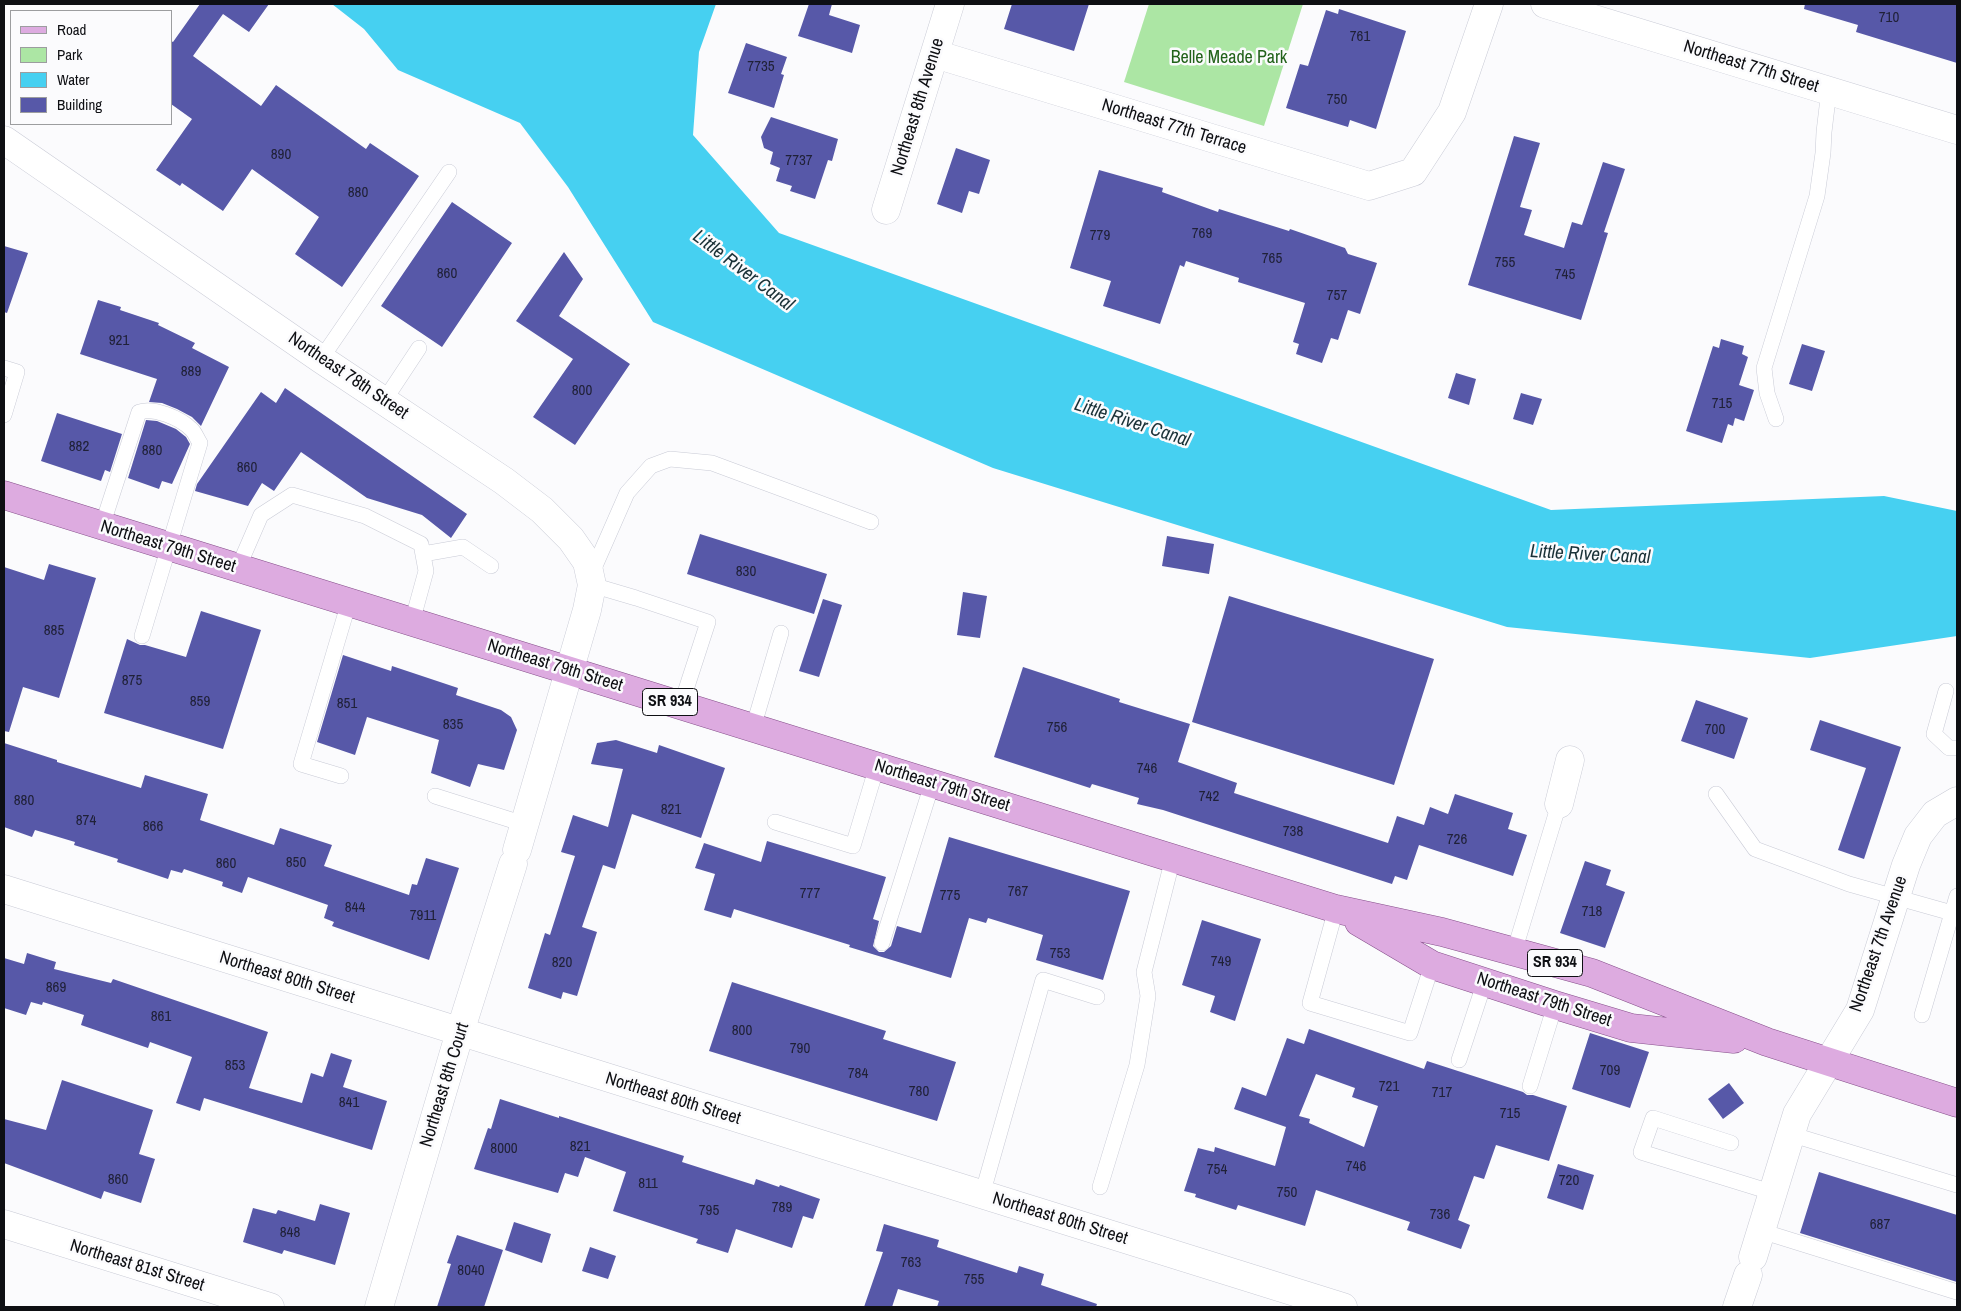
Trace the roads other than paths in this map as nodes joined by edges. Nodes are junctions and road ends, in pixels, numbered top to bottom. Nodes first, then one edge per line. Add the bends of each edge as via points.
1 (950, 4) edge
2 (1489, 4) edge
3 (1546, 4) edge
4 (935, 54) junction
5 (1829, 90) junction
6 (1957, 130) edge
7 (4, 140) edge
8 (449, 172) dead end
9 (886, 210) dead end
10 (419, 348) dead end
11 (321, 359) junction
12 (4, 368) edge
13 (384, 401) junction
14 (4, 415) edge
15 (1776, 418) dead end
16 (4, 496) edge
17 (871, 522) dead end
18 (102, 526) junction
19 (169, 546) junction
20 (423, 554) junction
21 (491, 566) dead end
22 (238, 568) junction
23 (592, 580) junction
24 (349, 602) junction
25 (412, 622) junction
26 (781, 633) dead end
27 (142, 636) dead end
28 (570, 670) junction
29 (1946, 691) dead end
30 (681, 705) junction
31 (754, 728) junction
32 (1957, 748) edge
33 (1570, 760) dead end
34 (877, 766) junction
35 (341, 776) dead end
36 (932, 784) junction
37 (1716, 794) dead end
38 (435, 796) dead end
39 (1953, 803) edge
40 (1559, 804) joint
41 (775, 822) dead end
42 (524, 824) junction
43 (1173, 858) junction
44 (4, 889) edge
45 (1957, 896) edge
46 (1897, 897) junction
47 (1336, 908) junction
48 (1952, 913) junction
49 (882, 943) dead end
50 (1514, 952) junction
51 (1432, 964) junction
52 (1485, 981) junction
53 (1097, 997) dead end
54 (1555, 1005) junction
55 (1922, 1015) dead end
56 (460, 1032) junction
57 (1767, 1042) junction
58 (1459, 1060) dead end
59 (1828, 1062) junction
60 (1530, 1086) dead end
61 (1957, 1102) edge
62 (1790, 1134) junction
63 (1731, 1143) dead end
64 (1957, 1185) edge
65 (1100, 1187) dead end
66 (1774, 1193) junction
67 (982, 1195) junction
68 (4, 1224) edge
69 (1761, 1231) junction
70 (1957, 1292) edge
71 (270, 1307) edge
72 (379, 1307) edge
73 (1343, 1307) edge
74 (1737, 1307) edge

1 - 4 street, Northeast 8th Avenue
2 - 4 street, Northeast 77th Terrace via 1452,112 1413,172 1369,186
3 - 5 street, Northeast 77th Street
4 - 9 street, Northeast 8th Avenue
5 - 6 street, Northeast 77th Street
5 - 15 lane via 1817,196 1764,368 1767,393
7 - 11 street, Northeast 78th Street
8 - 11 lane
10 - 13 lane
11 - 13 street, Northeast 78th Street
12 - 14 lane via 17,372
13 - 23 street, Northeast 78th Street via 504,480 542,510 581,552
16 - 18 main road, Northeast 79th Street / SR 934
17 - 23 lane via 712,463 670,460 651,466 627,493
18 - 19 main road, Northeast 79th Street / SR 934
18 - 19 lane via 140,412 163,413 192,429 200,443
19 - 22 main road, Northeast 79th Street / SR 934
19 - 27 lane
20 - 21 lane via 463,547
20 - 22 lane via 421,544 365,516 292,495 261,515
20 - 25 lane via 426,571
22 - 24 main road, Northeast 79th Street / SR 934
23 - 28 street
23 - 30 lane via 708,622
24 - 25 main road, Northeast 79th Street / SR 934
24 - 35 lane via 301,764
25 - 28 main road, Northeast 79th Street / SR 934
26 - 31 lane
28 - 30 main road, Northeast 79th Street / SR 934
28 - 42 street, Northeast 8th Court
29 - 32 lane via 1934,734 1949,748
30 - 31 main road, Northeast 79th Street / SR 934
31 - 34 main road, Northeast 79th Street / SR 934
33 - 40 street
34 - 36 main road, Northeast 79th Street / SR 934
34 - 41 lane via 853,846
36 - 43 main road, Northeast 79th Street / SR 934
36 - 49 lane
37 - 46 lane via 1755,849 1849,884
38 - 42 lane
39 - 46 street, Northeast 7th Avenue via 1935,814 1918,836
40 - 50 lane
42 - 56 street, Northeast 8th Court
43 - 47 main road, Northeast 79th Street / SR 934
43 - 65 lane via 1144,972 1148,996 1138,1065
44 - 56 street, Northeast 80th Street
45 - 48 lane
46 - 48 lane
46 - 59 street, Northeast 7th Avenue via 1860,1010
47 - 50 main road, Northeast 79th Street / SR 934
47 - 51 main road, Northeast 79th Street
47 - 51 lane via 1310,1003 1410,1033
48 - 55 lane
50 - 57 main road, Northeast 79th Street / SR 934 via 1592,974
51 - 52 main road, Northeast 79th Street
52 - 54 main road, Northeast 79th Street
52 - 58 lane
53 - 67 lane via 1043,980
54 - 57 main road, Northeast 79th Street via 1631,1028
54 - 60 lane
56 - 67 street, Northeast 80th Street
56 - 72 street, Northeast 8th Court
57 - 59 main road, Northeast 79th Street / SR 934
59 - 61 main road, Northeast 79th Street / SR 934
59 - 62 street, Northeast 7th Avenue via 1796,1114
62 - 64 lane
62 - 66 street, Northeast 7th Avenue
63 - 66 lane via 1653,1118 1641,1152
66 - 69 street, Northeast 7th Avenue
67 - 73 street, Northeast 80th Street
68 - 71 street, Northeast 81st Street
69 - 70 lane
69 - 74 street, Northeast 7th Avenue

